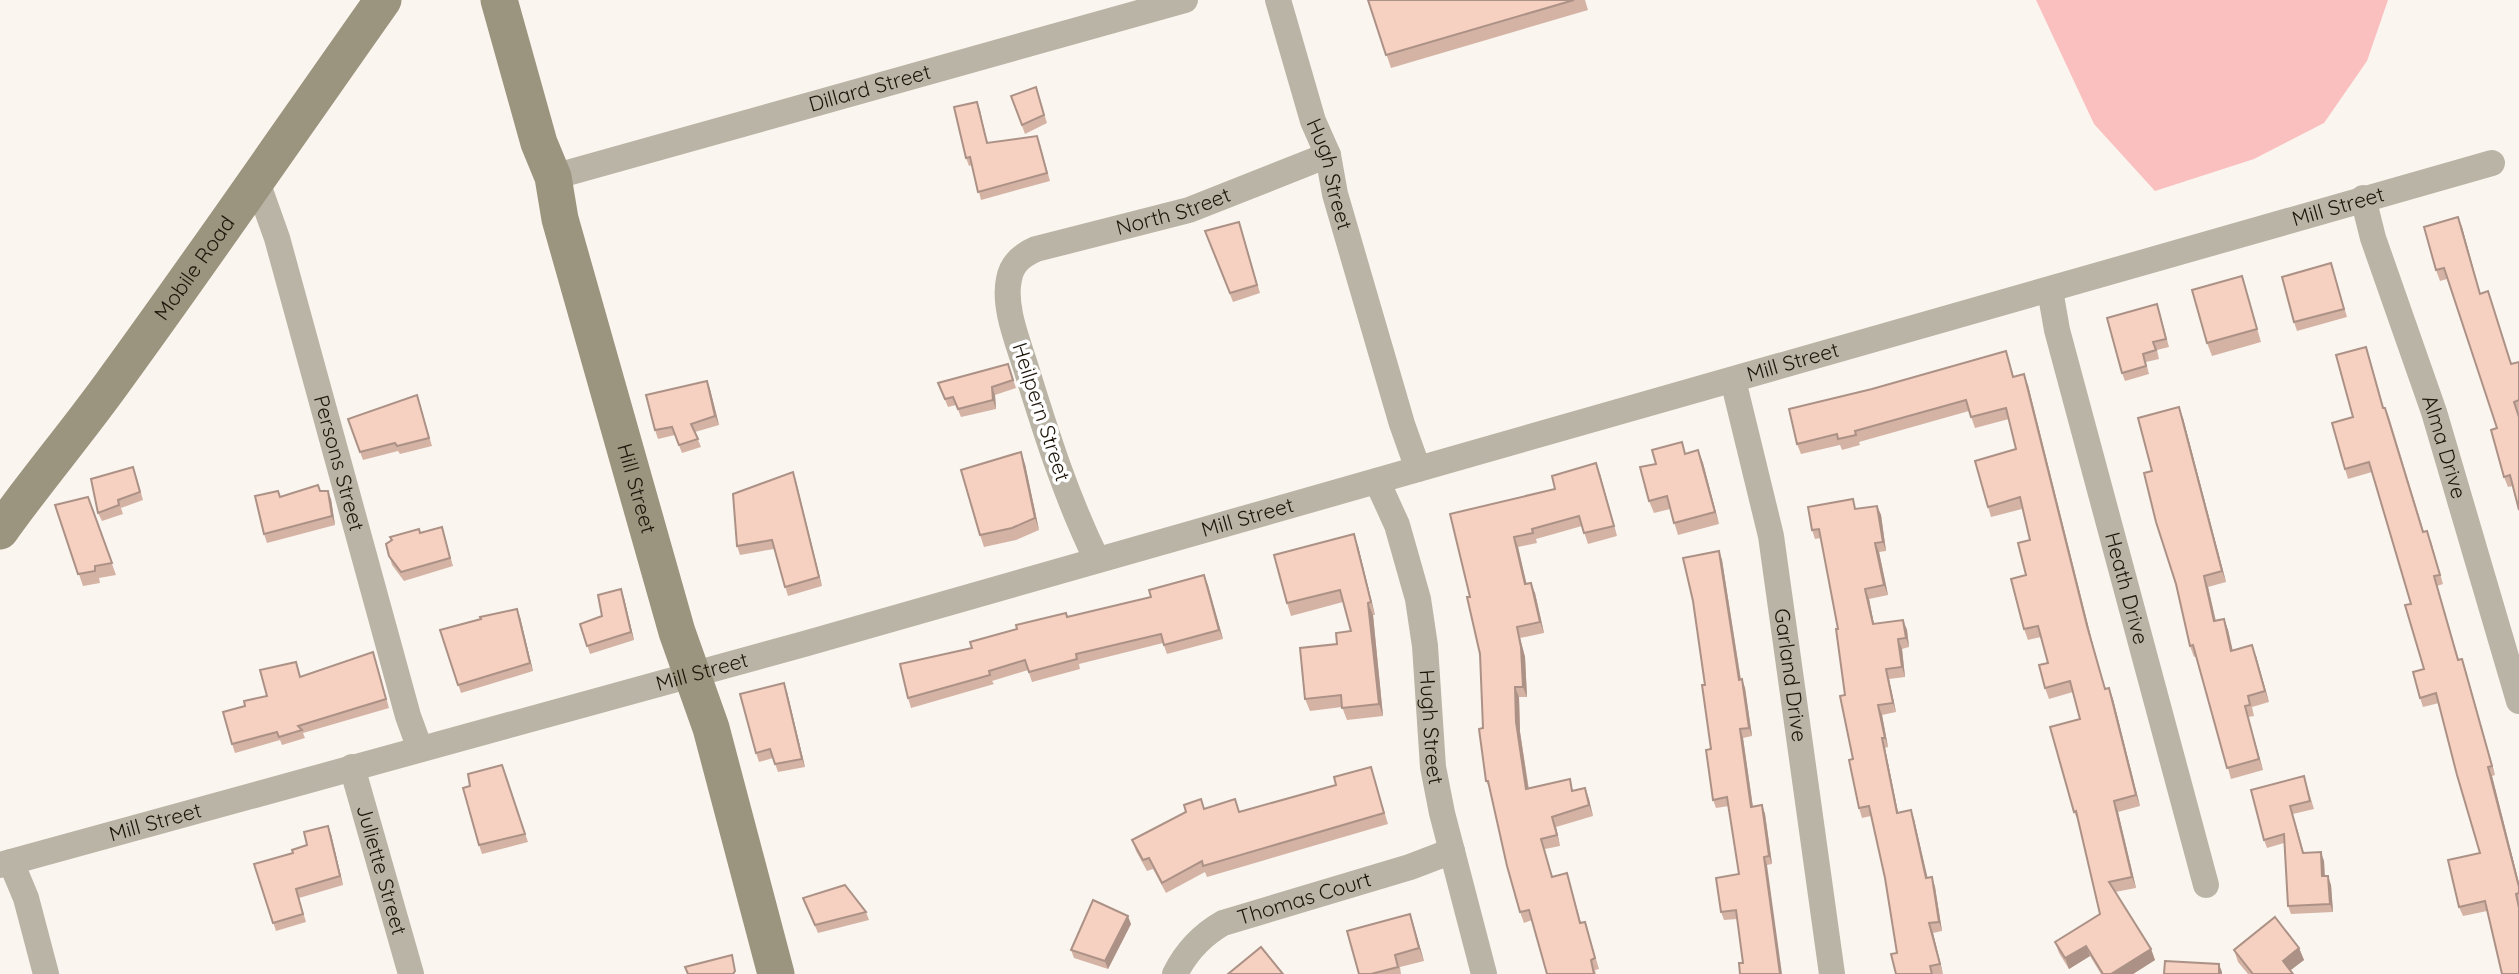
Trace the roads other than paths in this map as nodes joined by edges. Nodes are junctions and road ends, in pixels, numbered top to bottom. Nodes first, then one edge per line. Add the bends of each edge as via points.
1 (383, 0) edge
2 (499, 0) edge
3 (1185, 0) edge
4 (1278, 0) edge
5 (1328, 155) junction
6 (2492, 163) dead end
7 (553, 177) junction
8 (256, 178) junction
9 (2364, 198) junction
10 (1017, 261) joint
11 (2050, 290) junction
12 (1733, 380) junction
13 (1418, 469) junction
14 (1377, 481) junction
15 (0, 531) edge
16 (1097, 560) junction
17 (692, 674) junction
18 (2519, 701) edge
19 (419, 749) junction
20 (352, 767) junction
21 (1452, 850) junction
22 (6, 864) edge
23 (2206, 885) dead end
24 (46, 974) edge
25 (411, 974) edge
26 (776, 974) edge
27 (1175, 974) edge
28 (1485, 974) edge
29 (1832, 974) edge

1 - 8 street, Mobile Road
2 - 7 street, Hill Street
3 - 7 street, Dillard Street
4 - 5 street, Hugh Street via 1313,121
5 - 10 street, North Street via 1189,210 1036,249
5 - 13 street, Hugh Street via 1335,194
6 - 9 street, Mill Street
7 - 17 street, Hill Street via 567,245
8 - 15 street, Mobile Road via 209,250
8 - 19 street, Persons Street via 277,238
9 - 11 street, Mill Street
9 - 18 street, Alma Drive via 2434,412
10 - 16 street, Heilpern Street via 1008,281 1016,334 1077,519
11 - 12 street, Mill Street
11 - 23 street, Heath Drive
12 - 13 street, Mill Street
12 - 29 street, Garland Drive via 1771,536
13 - 14 street, Mill Street
14 - 16 street, Mill Street
14 - 21 street, Hugh Street via 1397,525 1418,599 1433,767
16 - 17 street, Mill Street
17 - 19 street, Mill Street
17 - 26 street, Hill Street via 711,728
19 - 20 street, Mill Street
20 - 22 street, Mill Street
20 - 25 street, Juliette Street
21 - 27 street, Thomas Court via 1223,923 1188,952
21 - 28 street, Hugh Street
22 - 24 street via 26,898

